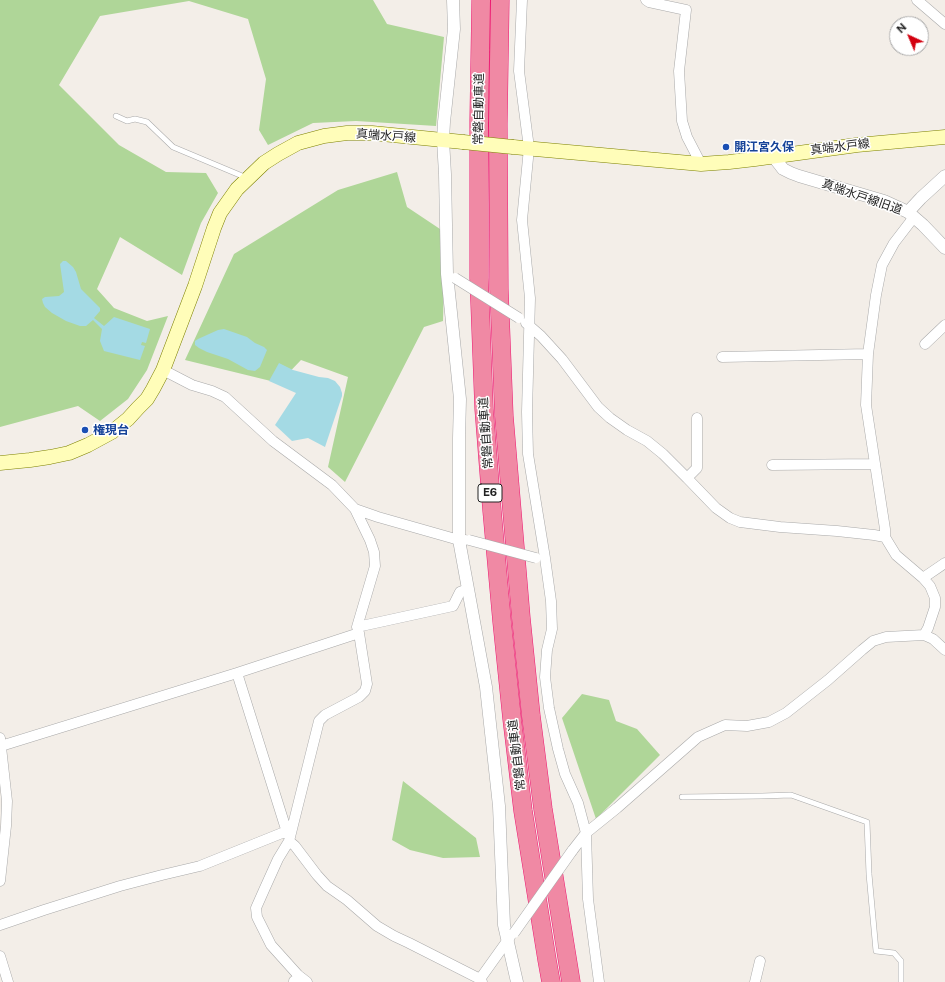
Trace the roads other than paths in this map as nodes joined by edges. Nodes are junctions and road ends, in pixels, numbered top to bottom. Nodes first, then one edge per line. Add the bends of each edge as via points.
1 (453, 0) edge
2 (481, 0) edge
3 (500, 0) edge
4 (522, 0) edge
5 (646, 0) edge
6 (917, 0) edge
7 (945, 24) edge
8 (116, 116) dead end
9 (945, 137) edge
10 (443, 140) junction
11 (530, 148) junction
12 (773, 156) junction
13 (701, 164) junction
14 (945, 176) edge
15 (248, 178) junction
16 (911, 215) junction
17 (945, 248) edge
18 (451, 276) junction
19 (529, 325) junction
20 (945, 325) edge
21 (925, 344) dead end
22 (868, 354) junction
23 (722, 357) dead end
24 (163, 370) junction
25 (697, 418) dead end
26 (0, 462) edge
27 (874, 464) junction
28 (772, 465) dead end
29 (686, 478) junction
30 (355, 509) junction
31 (885, 537) junction
32 (464, 540) junction
33 (541, 558) junction
34 (945, 563) edge
35 (923, 578) junction
36 (468, 589) junction
37 (358, 630) junction
38 (924, 635) junction
39 (945, 650) edge
40 (237, 673) junction
41 (0, 742) edge
42 (682, 797) dead end
43 (586, 833) junction
44 (290, 836) junction
45 (0, 881) edge
46 (0, 925) edge
47 (511, 937) junction
48 (0, 956) edge
49 (760, 961) dead end
50 (295, 980) edge
51 (481, 981) edge
52 (8, 982) edge
53 (307, 982) edge
54 (517, 982) edge
55 (551, 982) edge
56 (571, 982) edge
57 (599, 982) edge
58 (755, 982) edge
59 (901, 982) edge

1 - 10 street via 454,29
2 - 55 highway, 常磐自動車道 / E6 via 479,278 484,410 512,712 524,811
3 - 56 highway, 常磐自動車道 / E6 via 499,281 504,416 531,708 543,809
4 - 11 street via 519,72
5 - 13 street via 686,10 680,71 682,121
6 - 7 street
8 - 15 lane via 127,121 135,119 147,122 173,147
9 - 12 main road, 真端水戸線
10 - 11 main road, 真端水戸線, bridge
10 - 15 main road, 真端水戸線 via 372,133 324,136 298,143 278,154
10 - 18 street
11 - 13 main road, 真端水戸線
11 - 19 street via 522,220 530,298
12 - 13 main road, 真端水戸線
12 - 16 street, 真端水戸線旧道 via 783,169 799,176 884,201
14 - 16 street, 真端水戸線旧道 via 922,198
15 - 24 main road, 真端水戸線 via 220,213
16 - 17 street
16 - 22 street via 882,265
18 - 19 street, bridge
18 - 32 street via 460,399 459,438
19 - 29 street via 562,359 598,407 627,430 647,441
19 - 33 street via 528,454
20 - 21 street
22 - 23 street
22 - 27 street via 866,405
24 - 26 main road, 真端水戸線 via 147,398 112,432 69,453
24 - 30 street via 192,385 225,397 274,441 332,485
25 - 29 street via 698,468
27 - 28 street
27 - 31 street
29 - 31 street via 716,508 740,522
30 - 32 street
30 - 37 street via 370,540 375,566
31 - 35 street via 896,554
32 - 33 street, bridge
32 - 36 street
33 - 43 street via 551,608 552,629 545,677 549,708 558,749
34 - 35 street
35 - 38 street via 935,598 935,607
36 - 37 street via 460,592 453,606
36 - 47 street via 486,687 499,806 504,925
37 - 40 street
37 - 44 street via 367,684 365,691 318,721
38 - 39 street
38 - 43 street via 886,638 873,642 786,713 769,722 747,726 725,725 698,737
40 - 41 street
40 - 44 street
41 - 45 street via 6,826
42 - 59 lane via 791,795 867,822 868,874 876,950 894,953 900,961
43 - 47 street, bridge
43 - 57 street via 588,899
44 - 46 street via 282,833 200,866 120,886
44 - 50 street via 256,908 257,917 271,945
44 - 51 street via 327,886 377,926
47 - 51 street
47 - 54 street
48 - 52 street
49 - 58 street
50 - 53 street

